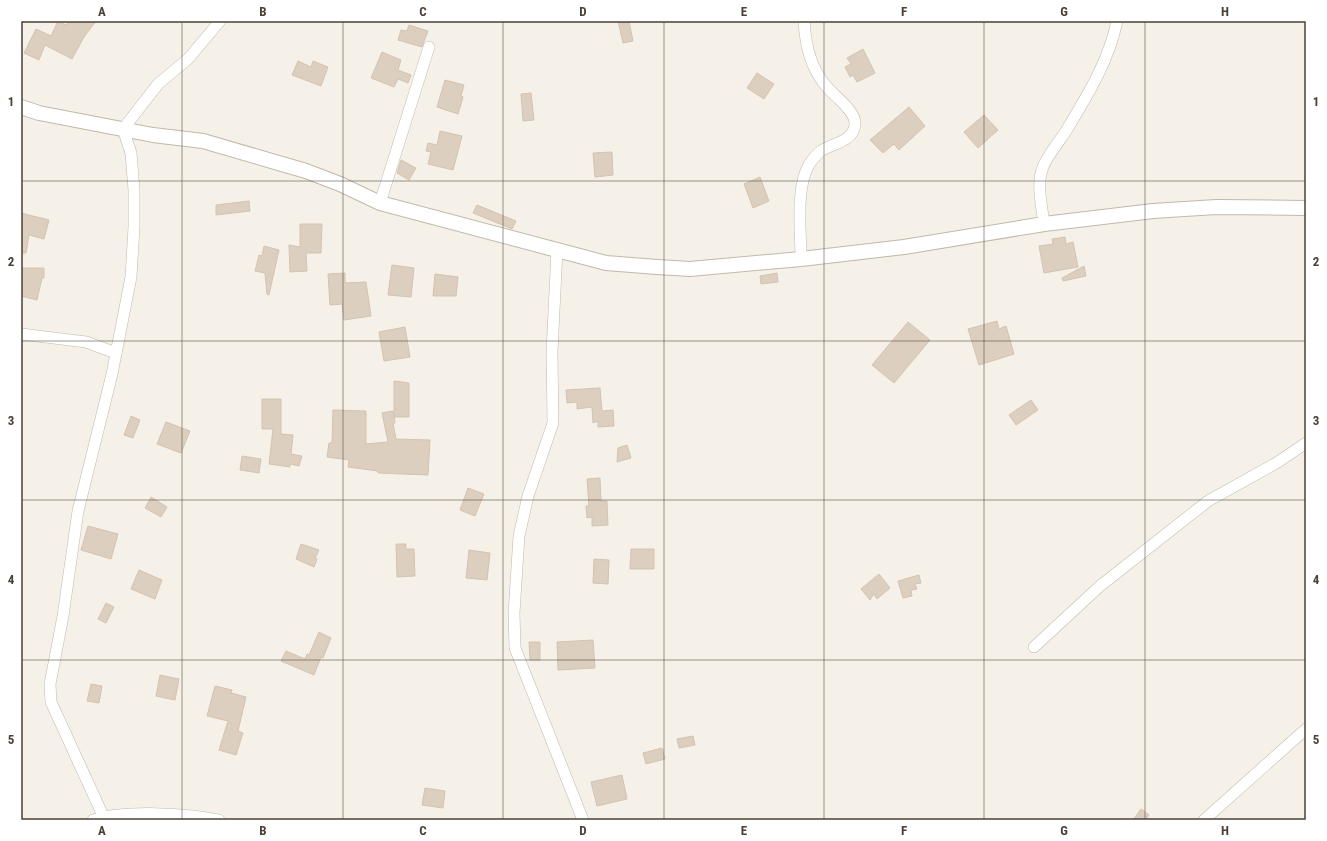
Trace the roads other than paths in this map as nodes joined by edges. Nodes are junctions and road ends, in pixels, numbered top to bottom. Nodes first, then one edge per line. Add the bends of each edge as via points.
1 (220, 21) edge
2 (804, 21) edge
3 (1117, 21) edge
4 (429, 47) dead end
5 (21, 107) edge
6 (122, 129) junction
7 (380, 203) junction
8 (1306, 208) edge
9 (1044, 224) junction
10 (557, 250) junction
11 (801, 259) junction
12 (21, 334) edge
13 (116, 353) junction
14 (1306, 443) edge
15 (1034, 647) dead end
16 (1306, 730) edge
17 (100, 819) edge
18 (219, 820) edge
19 (583, 820) edge
20 (1204, 820) edge

1 - 6 street via 188,59 158,84
2 - 11 street via 806,42 815,69 825,86 852,114 855,124 852,133 844,140 821,151 810,162 805,174 801,205
3 - 9 street via 1096,79 1079,111 1043,166 1040,178
4 - 7 street
5 - 6 street
6 - 7 street via 203,141 257,156 306,171
6 - 13 street via 131,153 134,227 131,277
7 - 10 street
8 - 9 street via 1216,207 1154,211
9 - 11 street via 904,247
10 - 11 street via 606,263 690,269
10 - 19 street via 552,352 553,423 528,496 519,536 514,648
12 - 13 street via 86,342
13 - 17 street via 78,511 50,684 51,702
14 - 15 street via 1278,462 1208,500 1100,586
16 - 20 street
17 - 18 street via 136,814 185,815

